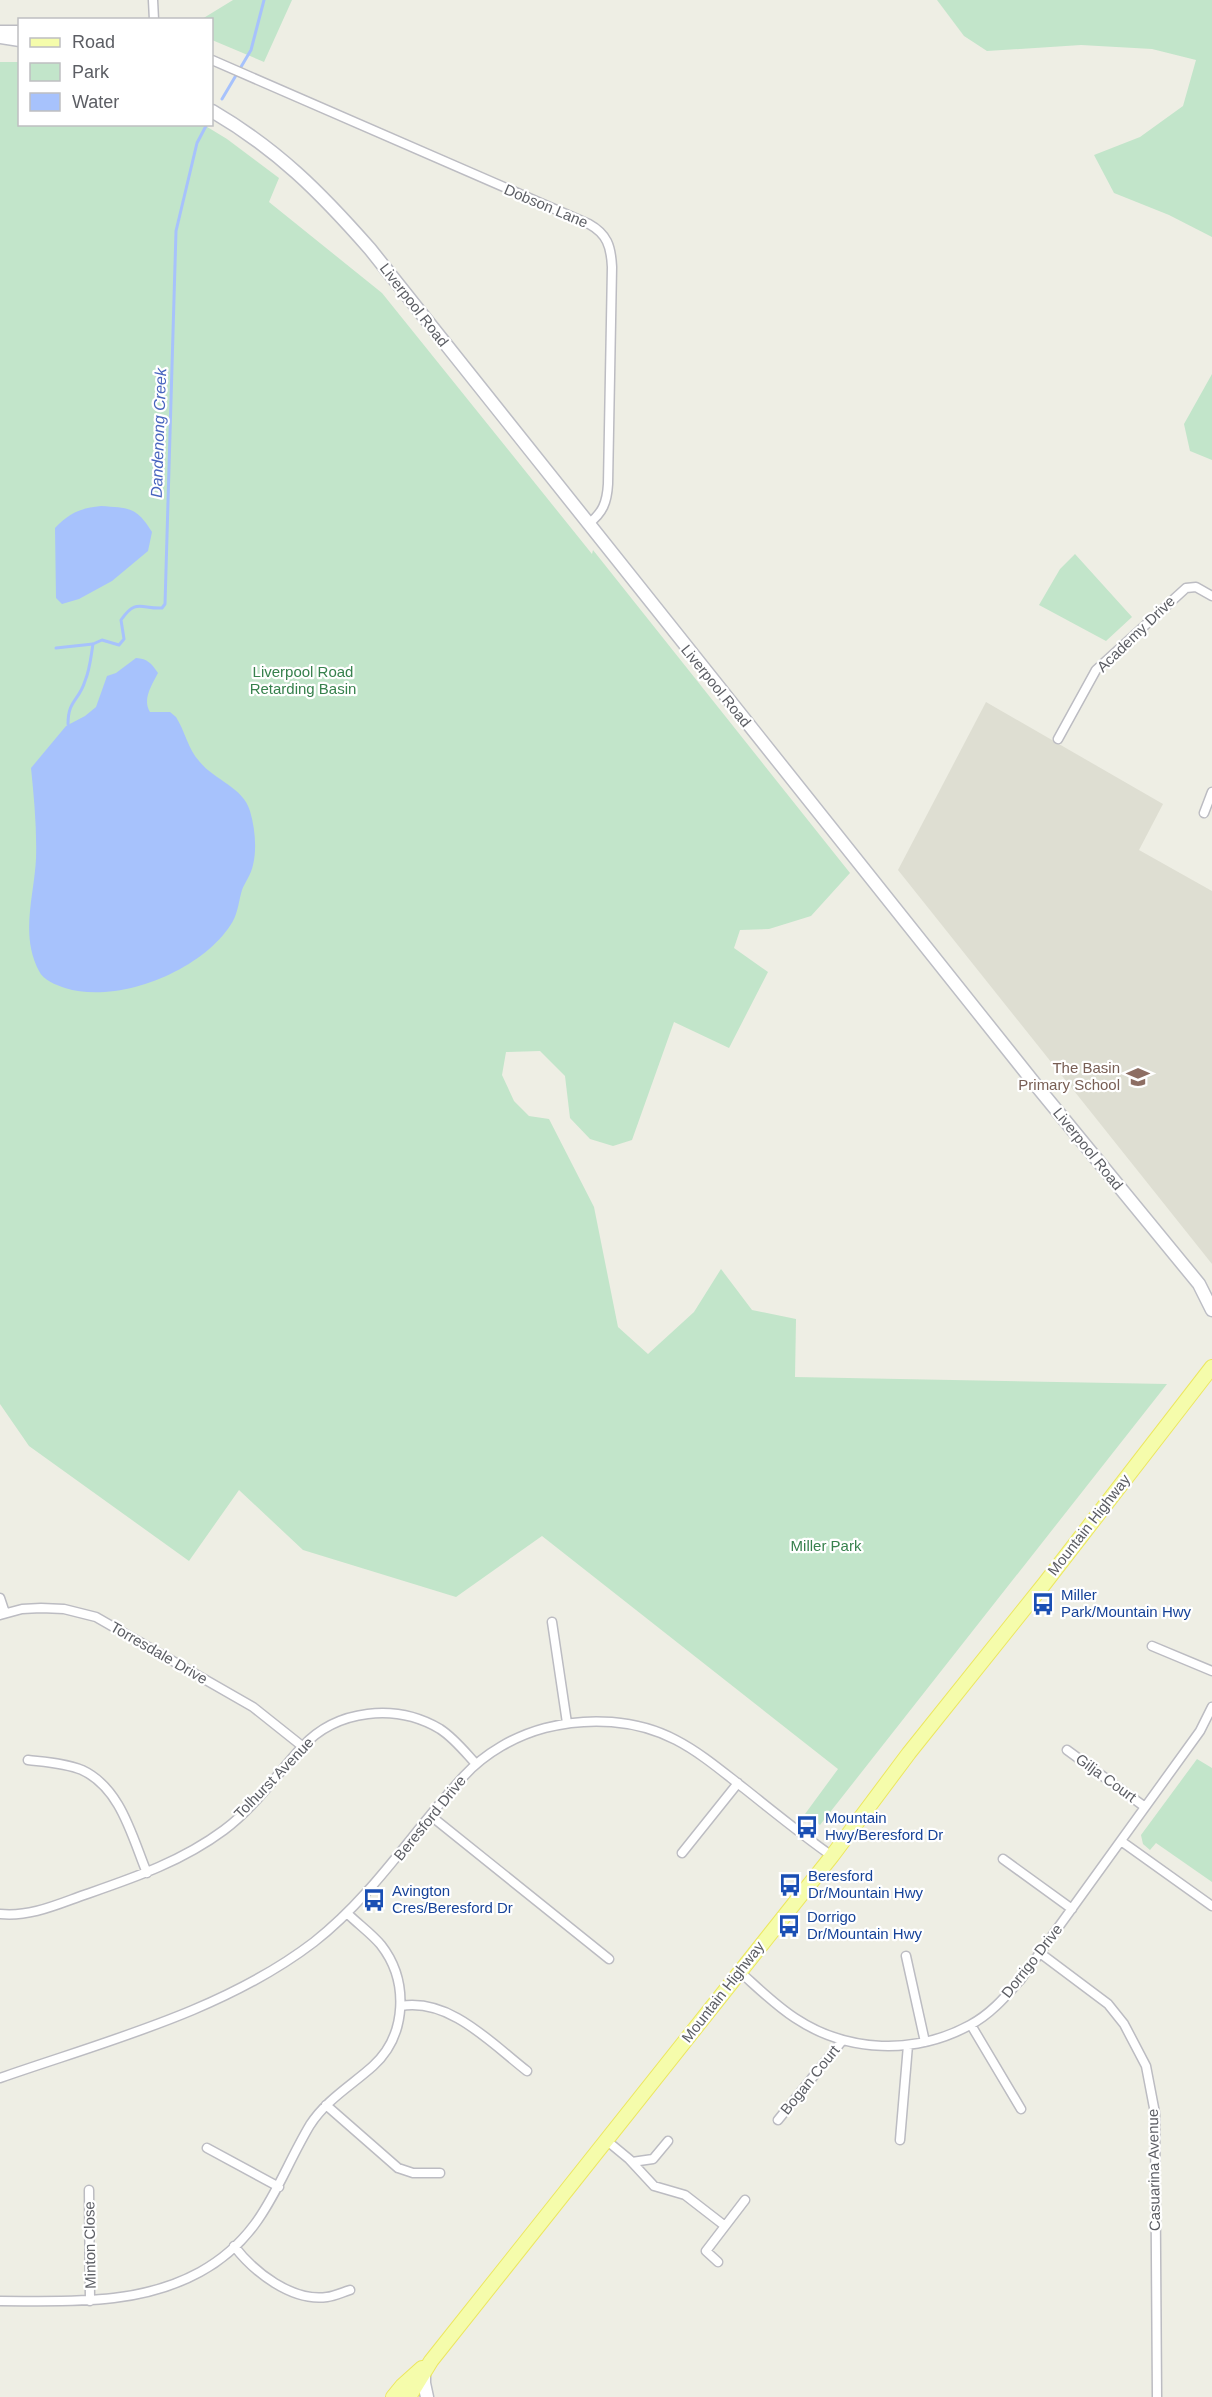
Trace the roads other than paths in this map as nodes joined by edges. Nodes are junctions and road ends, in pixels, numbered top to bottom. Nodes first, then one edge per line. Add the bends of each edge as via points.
1 (153, 0) edge
2 (154, 18) edge
3 (0, 30) edge
4 (18, 30) edge
5 (0, 37) edge
6 (18, 40) edge
7 (213, 60) edge
8 (213, 112) edge
9 (588, 524) junction
10 (1212, 596) edge
11 (1058, 739) dead end
12 (1212, 792) edge
13 (1204, 813) dead end
14 (1199, 1284) junction
15 (1212, 1291) edge
16 (1212, 1310) edge
17 (1212, 1367) edge
18 (0, 1598) edge
19 (2, 1614) edge
20 (552, 1622) dead end
21 (1152, 1646) dead end
22 (1212, 1671) edge
23 (1212, 1707) edge
24 (567, 1723) junction
25 (302, 1746) junction
26 (1068, 1750) dead end
27 (27, 1760) dead end
28 (476, 1764) junction
29 (738, 1783) junction
30 (1145, 1807) junction
31 (431, 1816) junction
32 (1121, 1841) junction
33 (682, 1853) dead end
34 (832, 1856) junction
35 (1003, 1859) dead end
36 (147, 1873) junction
37 (1212, 1906) edge
38 (1072, 1909) junction
39 (0, 1914) edge
40 (348, 1914) junction
41 (1040, 1953) junction
42 (906, 1956) dead end
43 (609, 1959) dead end
44 (739, 1971) junction
45 (401, 2006) junction
46 (971, 2025) junction
47 (842, 2041) junction
48 (925, 2042) junction
49 (908, 2045) junction
50 (527, 2071) dead end
51 (0, 2078) edge
52 (326, 2105) junction
53 (1021, 2109) dead end
54 (778, 2120) dead end
55 (606, 2140) junction
56 (900, 2140) dead end
57 (668, 2141) dead end
58 (207, 2148) dead end
59 (632, 2162) junction
60 (440, 2173) dead end
61 (279, 2187) junction
62 (88, 2190) dead end
63 (745, 2200) dead end
64 (725, 2226) junction
65 (234, 2246) junction
66 (718, 2262) dead end
67 (350, 2290) dead end
68 (0, 2301) edge
69 (90, 2301) junction
70 (428, 2366) junction
71 (393, 2397) edge
72 (409, 2397) edge
73 (427, 2397) edge
74 (1157, 2397) edge

1 - 2 street
3 - 4 street
5 - 6 main road
7 - 9 street, Dobson Lane via 589,224 606,237 612,267 608,484 605,506
8 - 9 main road, Liverpool Road via 270,149 337,211
9 - 14 main road, Liverpool Road
10 - 11 street, Academy Drive via 1196,587 1186,588 1111,656 1096,670
12 - 13 street
14 - 15 main road, Liverpool Road
14 - 16 main road, Liverpool Road
17 - 34 main road, Mountain Highway
18 - 19 street
19 - 25 street, Torresdale Drive via 41,1608 96,1617 253,1707
20 - 24 street
21 - 22 street
23 - 30 street, Dorrigo Drive via 1200,1731
24 - 28 street, Beresford Drive via 505,1744
24 - 29 street, Beresford Drive via 633,1725 675,1739
25 - 28 street, Tolhurst Avenue via 350,1717 399,1714 441,1730
25 - 36 street, Tolhurst Avenue via 257,1801 225,1829 192,1852
26 - 30 street, Gilja Court
27 - 36 street via 82,1770 112,1793
28 - 31 street, Beresford Drive
29 - 33 street
29 - 34 street, Beresford Drive
30 - 32 street, Dorrigo Drive
31 - 40 street, Beresford Drive
31 - 43 street
32 - 37 street
32 - 38 street, Dorrigo Drive
34 - 44 main road, Mountain Highway
35 - 38 street
36 - 39 street, Tolhurst Avenue via 44,1910
38 - 41 street, Dorrigo Drive
40 - 45 street via 381,1946 398,1981
40 - 51 street, Beresford Drive via 283,1965 242,1988 189,2012
41 - 46 street, Dorrigo Drive via 995,2007
41 - 74 street, Casuarina Avenue via 1108,2004 1124,2024 1146,2066 1155,2113
42 - 48 street
44 - 47 street, Dorrigo Drive via 795,2018
44 - 55 main road, Mountain Highway
45 - 50 street via 437,2008 459,2018
45 - 52 street via 399,2021 385,2052
46 - 48 street, Dorrigo Drive
46 - 53 street
47 - 49 street, Dorrigo Drive via 875,2047
47 - 54 street, Bogan Court
48 - 49 street, Dorrigo Drive
49 - 56 street
52 - 60 street via 398,2168 413,2173
52 - 61 street via 311,2124
55 - 59 street
55 - 70 main road, Mountain Highway
57 - 59 street via 653,2159
58 - 61 street
59 - 64 street via 654,2186 684,2195
61 - 65 street
62 - 69 street, Minton Close
63 - 64 street
64 - 66 street via 706,2251
65 - 67 street via 259,2273 309,2297 327,2297
65 - 69 street via 200,2272 163,2288
68 - 69 street
70 - 71 main road, Mountain Highway
70 - 72 main road, Mountain Highway
70 - 73 main road via 424,2382

